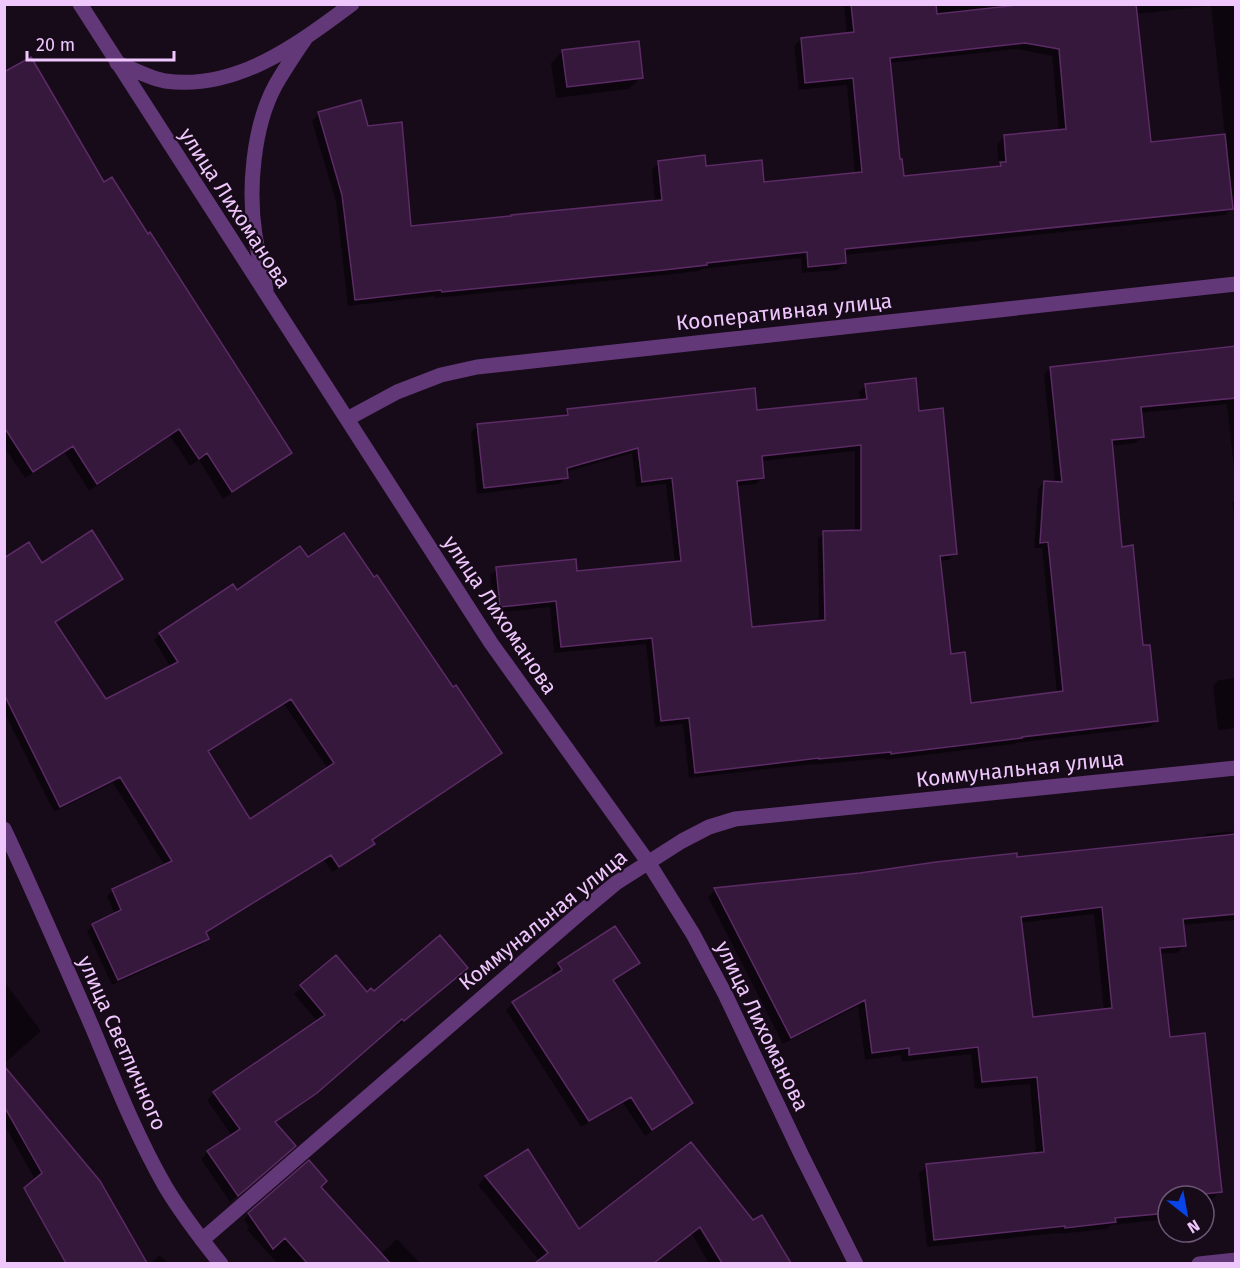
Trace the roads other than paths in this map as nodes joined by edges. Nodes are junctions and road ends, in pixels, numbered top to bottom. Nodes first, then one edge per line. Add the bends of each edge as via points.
1 (80, 4) edge
2 (352, 4) edge
3 (305, 39) junction
4 (117, 63) junction
5 (1236, 284) edge
6 (268, 297) junction
7 (347, 419) junction
8 (1236, 768) edge
9 (4, 829) edge
10 (648, 862) junction
11 (202, 1240) junction
12 (1236, 1260) edge
13 (221, 1263) edge
14 (856, 1263) edge
15 (1199, 1263) edge

1 - 4 street, улица Лихоманова
2 - 3 street
3 - 4 street via 253,68 194,83 163,81
3 - 6 street via 275,87 261,124 254,164 255,234
4 - 6 street, улица Лихоманова
5 - 7 street, Кооперативная улица via 477,367 441,375 397,392
6 - 7 street, улица Лихоманова
7 - 10 street, улица Лихоманова via 491,643
8 - 10 street, Коммунальная улица via 735,819 709,827
9 - 11 street, улица Светличного via 142,1142 166,1188
10 - 11 street, Коммунальная улица via 580,913
10 - 14 street, улица Лихоманова via 725,994
11 - 13 street, улица Светличного
12 - 15 street

